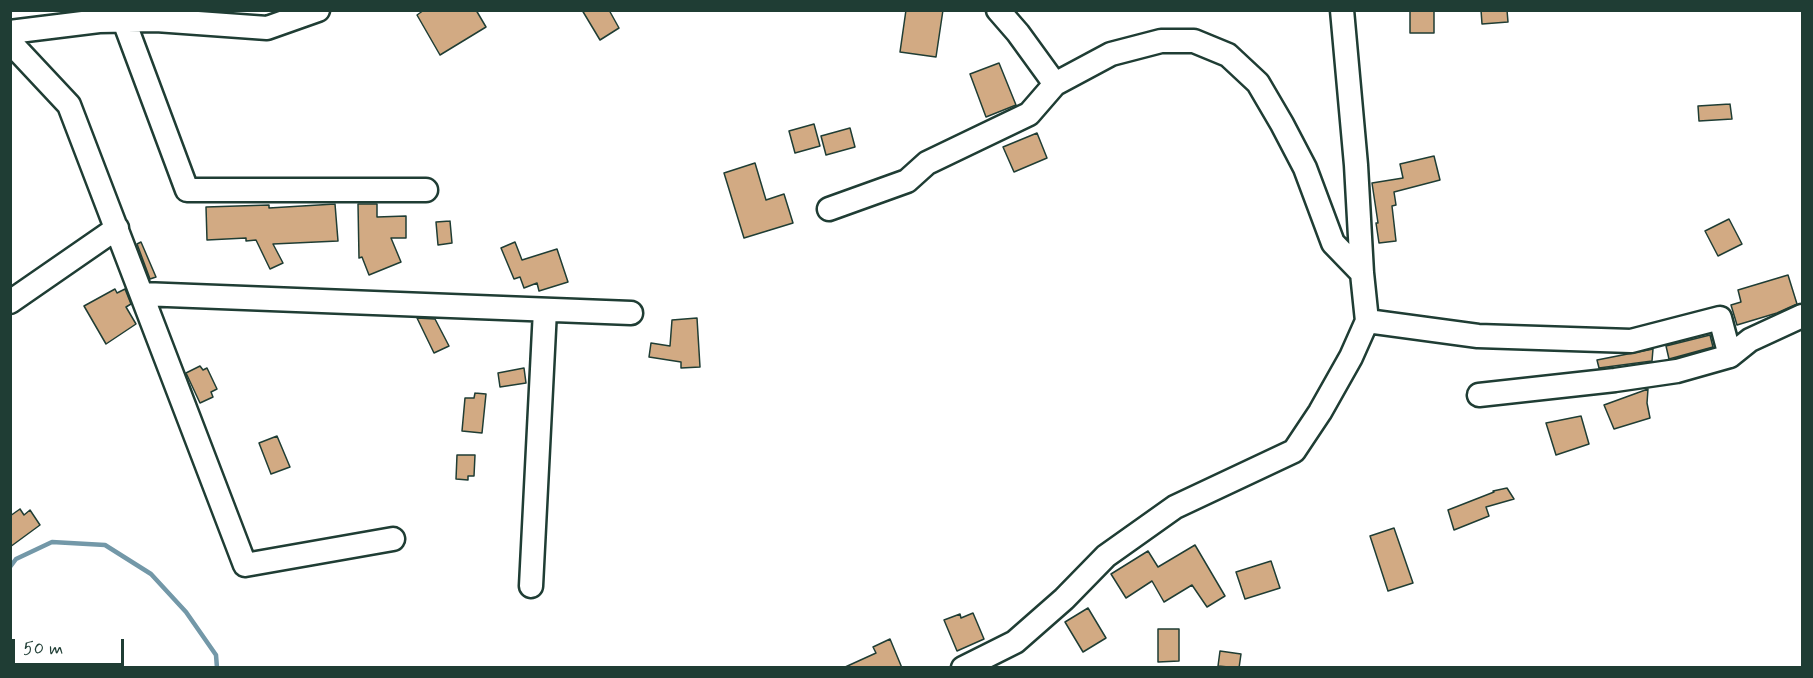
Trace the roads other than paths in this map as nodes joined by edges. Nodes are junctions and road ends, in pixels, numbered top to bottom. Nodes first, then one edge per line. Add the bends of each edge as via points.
1 (318, 10) edge
2 (998, 10) edge
3 (1342, 10) edge
4 (123, 21) junction
5 (10, 32) edge
6 (10, 42) edge
7 (1055, 84) junction
8 (426, 190) dead end
9 (829, 209) dead end
10 (117, 228) junction
11 (1362, 273) junction
12 (142, 294) junction
13 (10, 302) edge
14 (545, 310) junction
15 (631, 313) dead end
16 (1803, 315) edge
17 (1368, 321) junction
18 (1730, 356) junction
19 (1479, 395) dead end
20 (393, 539) dead end
21 (531, 586) dead end
22 (963, 668) edge

1 - 4 street via 267,28
2 - 7 street
3 - 11 street
4 - 5 street
4 - 8 street via 187,190
6 - 10 street via 69,105
7 - 9 street via 1029,114 927,163 907,182
7 - 11 street via 1111,54 1161,41 1194,41 1228,55 1258,83 1305,168 1333,243
10 - 12 street
10 - 13 street
11 - 17 street
12 - 14 street
12 - 20 street via 245,565
14 - 15 street
14 - 21 street
16 - 18 street via 1750,340
17 - 18 street via 1478,336 1631,342 1720,318
17 - 22 street via 1320,412 1294,451 1175,507 1106,556 1015,642
18 - 19 street via 1666,373

